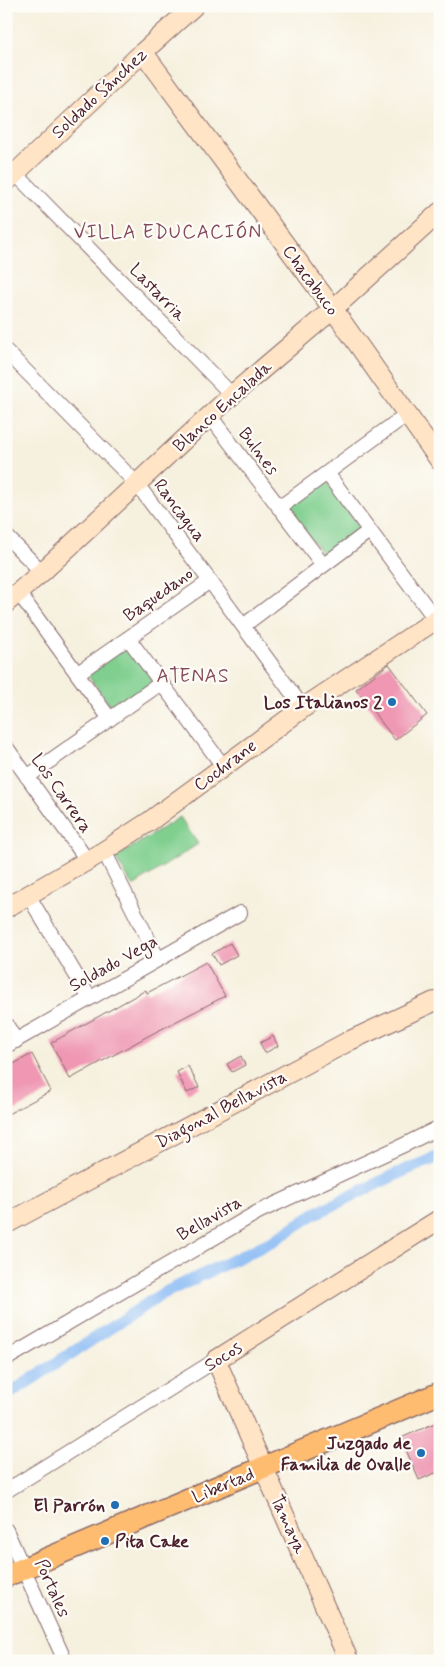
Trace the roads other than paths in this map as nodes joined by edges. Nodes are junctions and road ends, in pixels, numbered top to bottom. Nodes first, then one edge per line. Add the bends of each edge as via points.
1 (194, 6) edge
2 (143, 52) junction
3 (11, 177) edge
4 (440, 212) edge
5 (333, 309) junction
6 (6, 351) edge
7 (232, 395) junction
8 (406, 415) junction
9 (210, 416) junction
10 (440, 461) edge
11 (327, 473) junction
12 (136, 483) junction
13 (279, 508) junction
14 (369, 531) junction
15 (6, 536) edge
16 (323, 565) junction
17 (42, 572) junction
18 (210, 581) junction
19 (12, 598) edge
20 (438, 618) edge
21 (242, 626) junction
22 (128, 638) junction
23 (78, 673) junction
24 (162, 683) junction
25 (303, 708) junction
26 (110, 719) junction
27 (6, 747) edge
28 (223, 766) junction
29 (28, 777) junction
30 (104, 851) junction
31 (87, 860) junction
32 (28, 895) junction
33 (6, 908) edge
34 (240, 913) dead end
35 (158, 959) junction
36 (89, 998) junction
37 (440, 1001) edge
38 (6, 1024) edge
39 (11, 1043) edge
40 (440, 1127) edge
41 (6, 1224) edge
42 (438, 1224) edge
43 (6, 1359) edge
44 (216, 1360) junction
45 (440, 1393) edge
46 (264, 1468) junction
47 (6, 1491) edge
48 (6, 1530) edge
49 (15, 1572) edge
50 (64, 1661) edge
51 (349, 1661) edge

1 - 2 street, Soldado Sánchez
2 - 3 street, Soldado Sánchez
2 - 5 street, Chacabuco
3 - 7 street, Lastarria
4 - 5 street, Blanco Encalada
5 - 7 street, Blanco Encalada
5 - 8 street, Chacabuco
6 - 12 street, Rancagua
7 - 9 street, Blanco Encalada
8 - 10 street, Chacabuco
8 - 11 street
9 - 12 street, Blanco Encalada
9 - 13 street, Bulnes
11 - 13 street
11 - 14 street
12 - 17 street, Blanco Encalada
12 - 18 street, Rancagua
13 - 16 street, Bulnes
14 - 16 street
14 - 20 street
15 - 17 street
16 - 21 street
17 - 19 street, Blanco Encalada
18 - 21 street, Rancagua
18 - 22 street, Baquedano
19 - 23 street
20 - 25 street, Cochrane
21 - 25 street, Rancagua
22 - 23 street, Baquedano
22 - 24 street, Baquedano
23 - 26 street
24 - 26 street
24 - 28 street, Baquedano
25 - 28 street, Cochrane
26 - 29 street
27 - 29 street, Los Carrera
28 - 30 street, Cochrane
29 - 31 street, Los Carrera
30 - 31 street, Cochrane
30 - 35 street
31 - 32 street, Cochrane
32 - 33 street, Cochrane
32 - 36 street
34 - 35 street, Soldado Vega
35 - 36 street, Soldado Vega
36 - 39 street, Soldado Vega
37 - 41 street, Diagonal Bellavista via 349,1041
38 - 39 street
40 - 43 street, Bellavista via 258,1212
42 - 44 street, Socos
44 - 46 street, Tamaya
44 - 47 street, Socos
45 - 46 main road, Libertad
46 - 49 main road, Libertad
46 - 51 street, Tamaya
48 - 49 street, Portales
49 - 50 street, Portales

